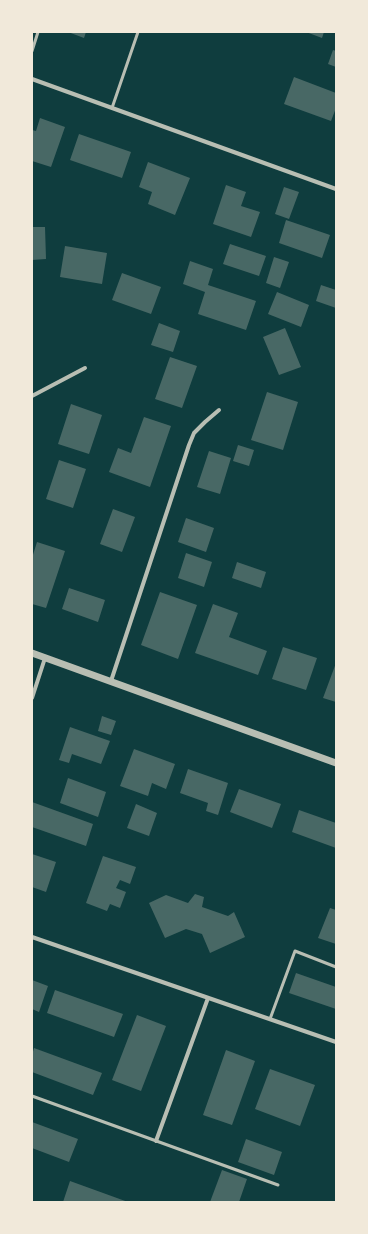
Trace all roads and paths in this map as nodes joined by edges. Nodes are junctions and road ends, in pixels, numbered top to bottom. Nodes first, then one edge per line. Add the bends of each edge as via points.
1 (38, 32) edge
2 (138, 32) edge
3 (32, 52) edge
4 (32, 79) edge
5 (112, 108) junction
6 (336, 189) edge
7 (85, 368) dead end
8 (32, 396) edge
9 (219, 410) dead end
10 (32, 653) edge
11 (45, 658) junction
12 (111, 681) junction
13 (32, 698) edge
14 (336, 763) edge
15 (32, 936) edge
16 (336, 967) edge
17 (208, 998) junction
18 (270, 1020) junction
19 (336, 1042) edge
20 (32, 1096) edge
21 (156, 1141) junction
22 (278, 1185) dead end

1 - 3 lane
2 - 5 lane
4 - 5 street
5 - 6 street
7 - 8 street
9 - 12 street via 194,433 189,445
10 - 11 street
11 - 12 street
11 - 13 street
12 - 14 street
15 - 17 street
16 - 18 lane via 295,951
17 - 18 street
17 - 21 street
18 - 19 street
20 - 21 lane
21 - 22 lane

